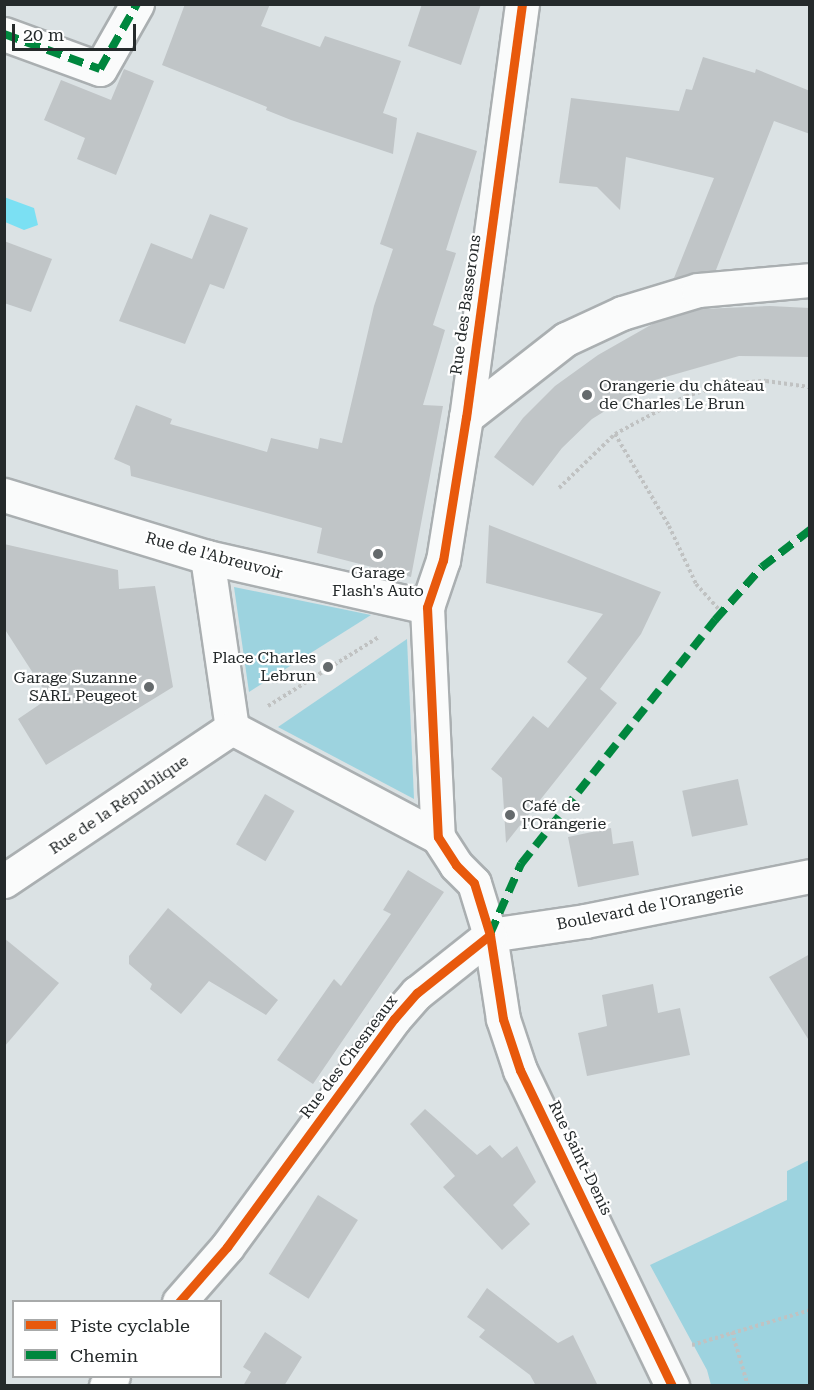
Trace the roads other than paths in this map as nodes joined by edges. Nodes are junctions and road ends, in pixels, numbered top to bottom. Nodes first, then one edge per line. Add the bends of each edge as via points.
1 (137, 4) edge
2 (522, 4) edge
3 (4, 34) edge
4 (810, 280) edge
5 (466, 417) junction
6 (4, 495) edge
7 (207, 557) junction
8 (427, 607) junction
9 (232, 728) junction
10 (438, 837) junction
11 (810, 876) edge
12 (4, 881) edge
13 (490, 934) junction
14 (181, 1300) edge
15 (666, 1371) edge

1 - 3 street via 100,69
2 - 5 street, Rue des Basserons
4 - 5 street via 698,290 622,313 566,339
5 - 8 street, Rue des Basserons via 443,560
6 - 7 street, Rue de l'Abreuvoir
7 - 8 street, Rue de l'Abreuvoir
7 - 9 street
8 - 10 street
9 - 10 street
9 - 12 street, Rue de la République
10 - 13 street via 456,866 474,883
11 - 13 street, Boulevard de l'Orangerie via 585,921
13 - 14 street, Rue des Chesneaux via 417,993 394,1019 227,1247
13 - 15 street, Rue Saint-Denis via 503,1019 520,1070

